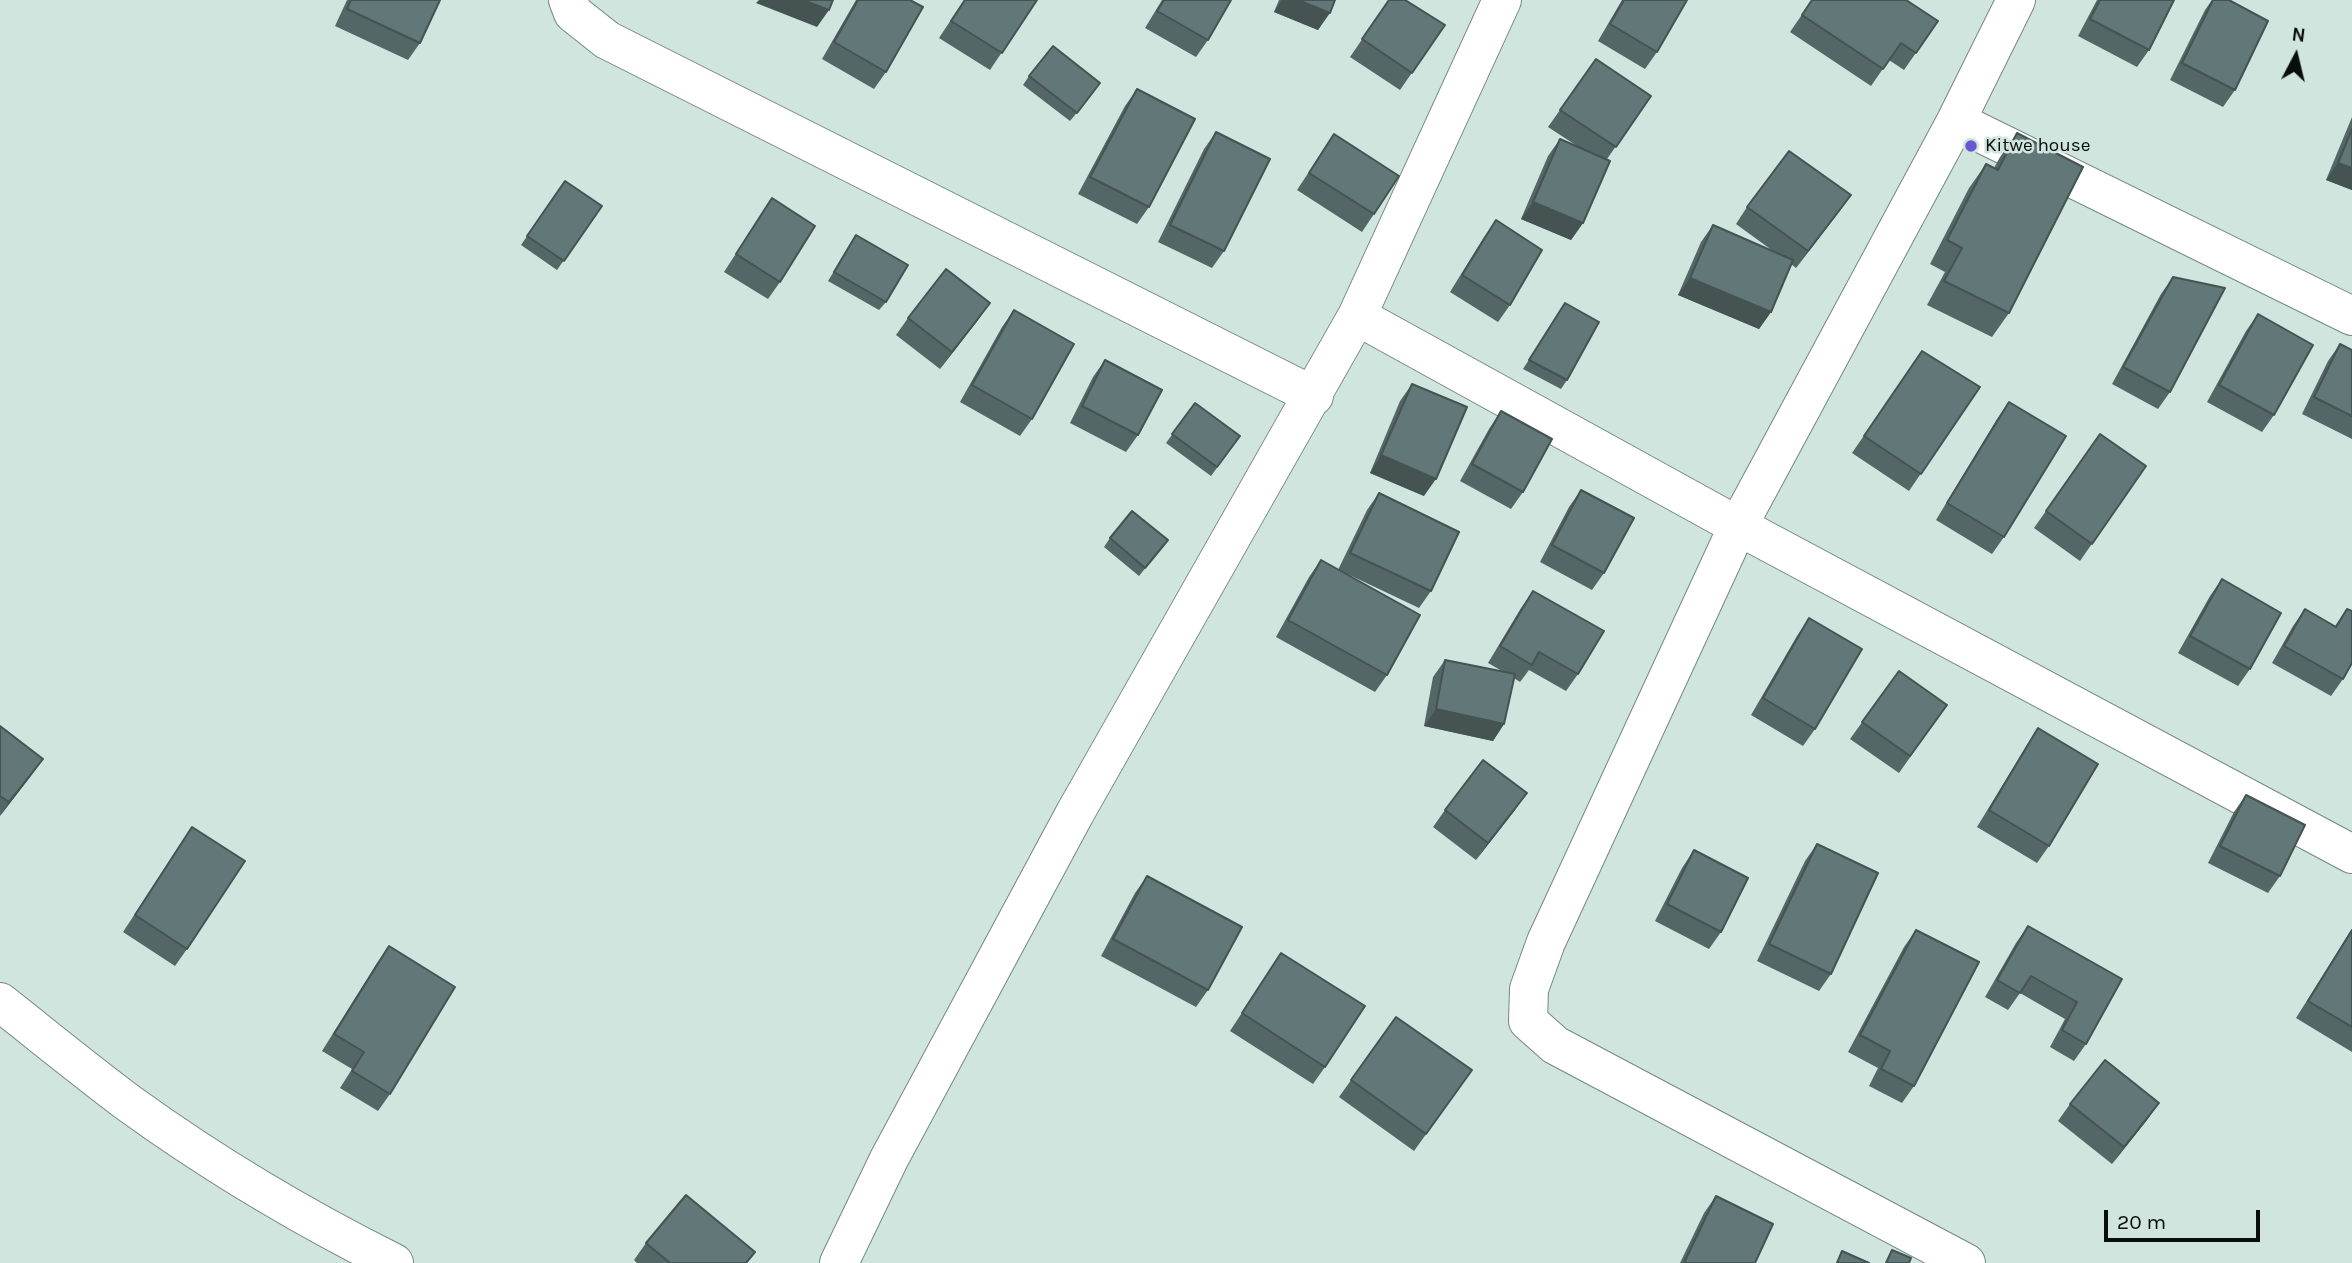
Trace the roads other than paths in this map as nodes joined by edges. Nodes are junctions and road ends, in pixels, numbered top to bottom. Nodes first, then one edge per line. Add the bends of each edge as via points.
1 (568, 0) edge
2 (1502, 0) edge
3 (2016, 0) edge
4 (1956, 121) junction
5 (1357, 316) junction
6 (2352, 316) edge
7 (1314, 396) junction
8 (1738, 526) junction
9 (2352, 855) edge
10 (0, 1002) edge
11 (838, 1262) edge
12 (394, 1263) edge
13 (1966, 1263) edge

1 - 7 street via 573,13 607,40
2 - 5 street
3 - 4 street
4 - 6 street
4 - 8 street
5 - 7 street
5 - 8 street
7 - 11 street via 1075,813
8 - 9 street
8 - 13 street via 1546,942 1529,989 1528,1021 1555,1045
10 - 12 street via 130,1104 228,1171

